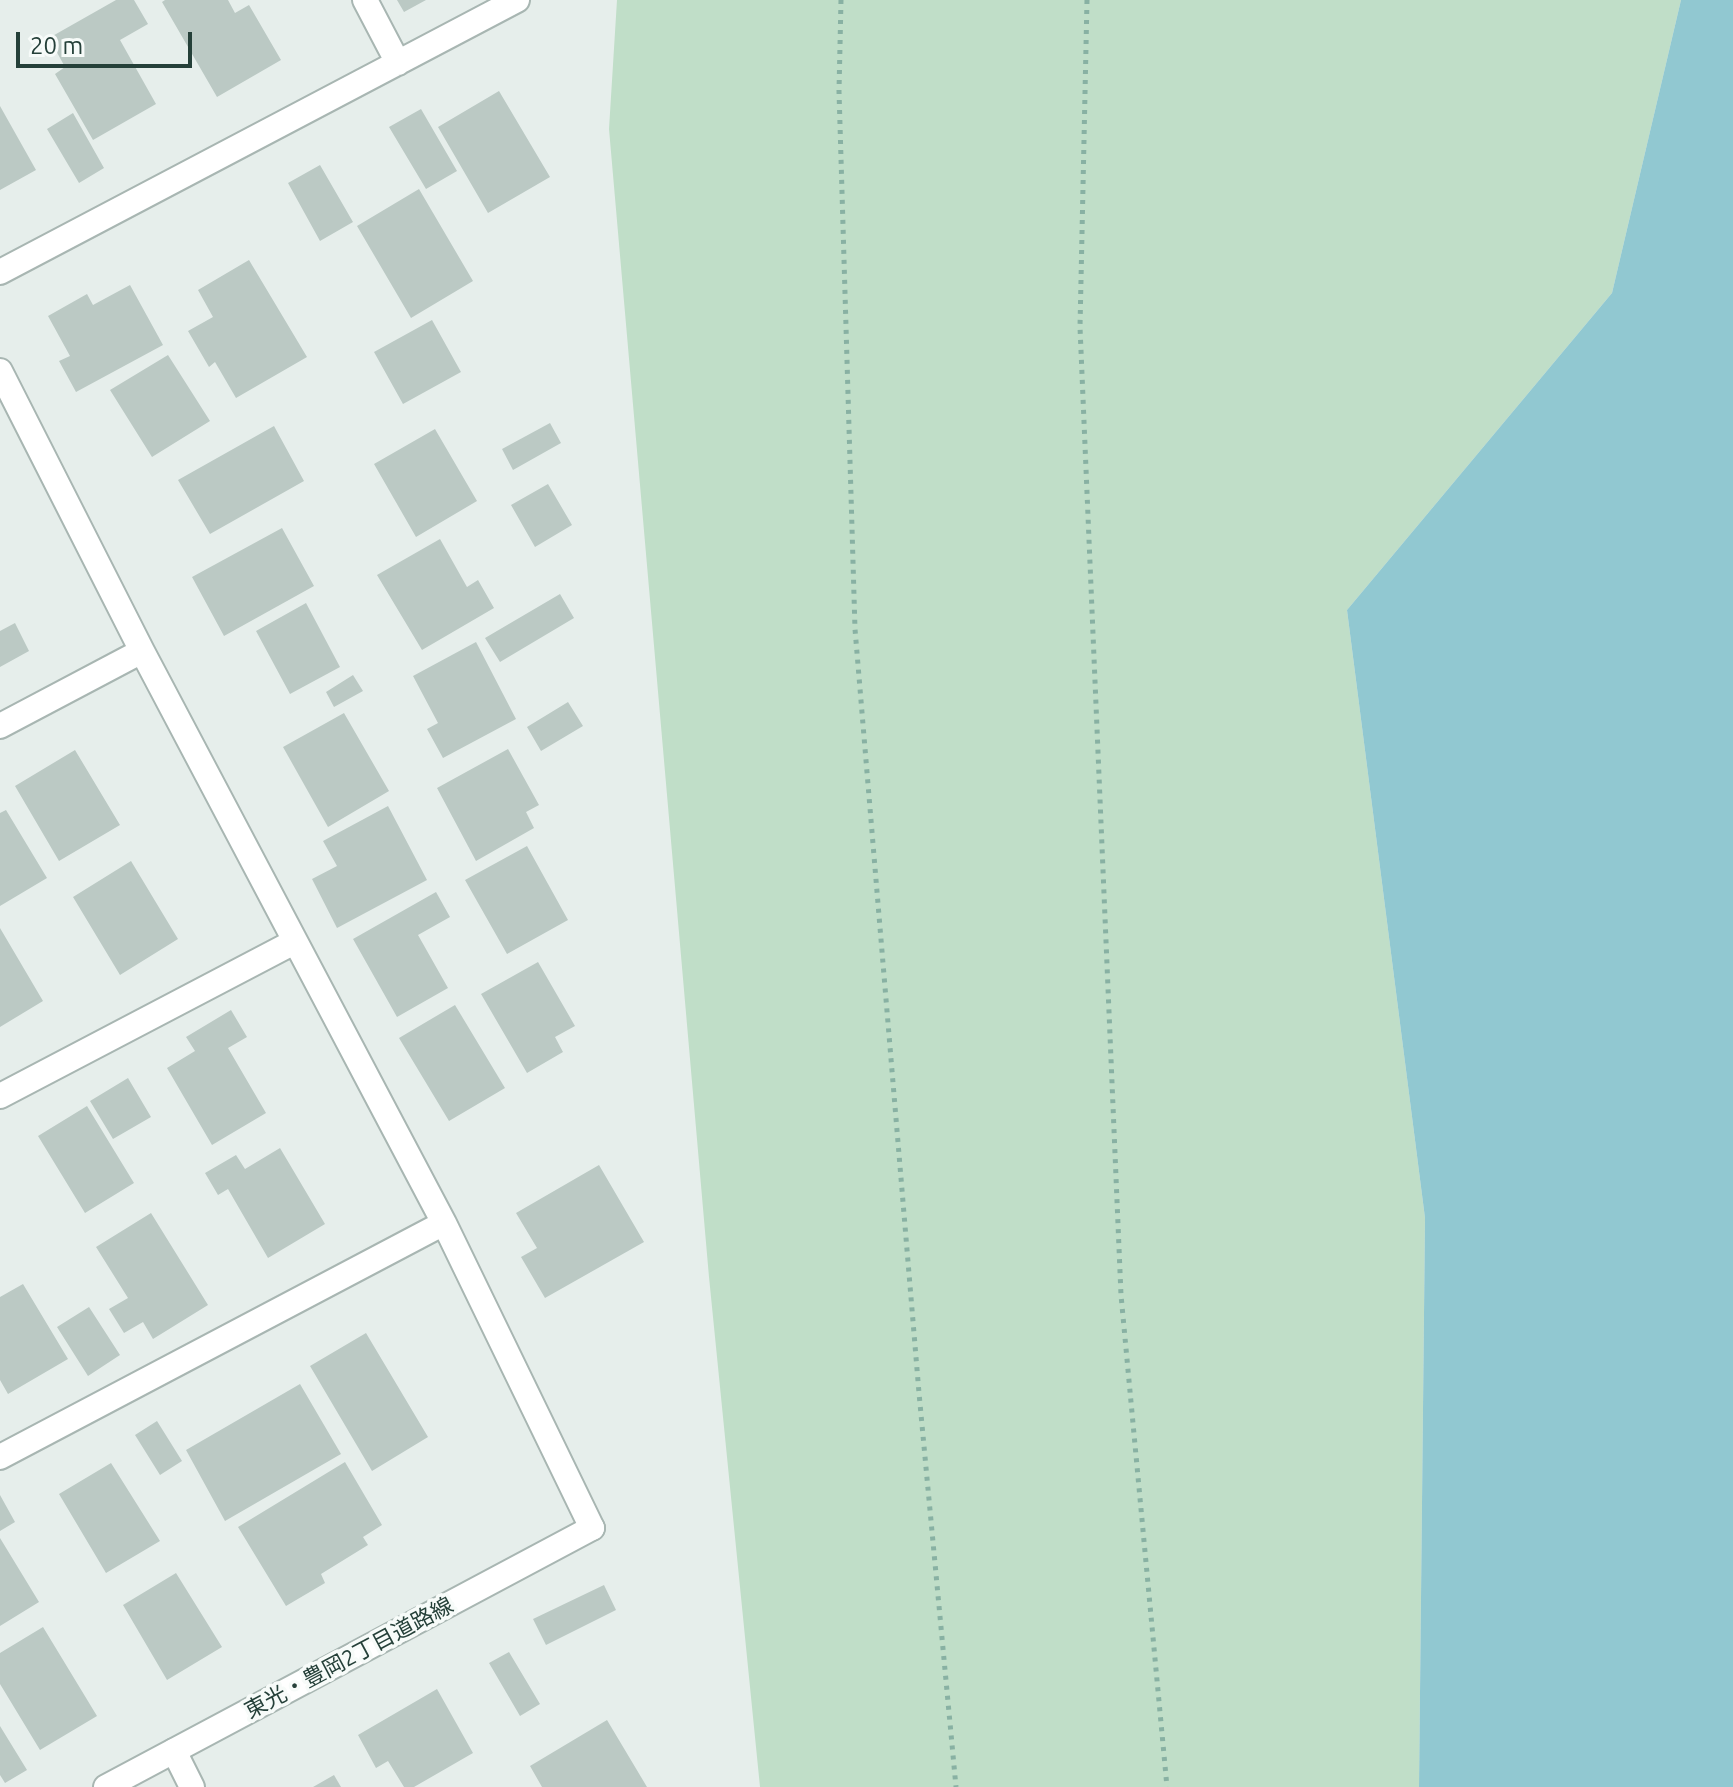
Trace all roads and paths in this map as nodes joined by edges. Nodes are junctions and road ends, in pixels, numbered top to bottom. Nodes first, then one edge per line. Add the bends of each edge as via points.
1 (365, 0) edge
2 (517, 0) edge
3 (841, 0) edge
4 (1087, 0) edge
5 (398, 63) junction
6 (0, 272) edge
7 (0, 371) edge
8 (142, 651) junction
9 (0, 726) edge
10 (294, 942) junction
11 (0, 1096) edge
12 (444, 1223) junction
13 (0, 1457) edge
14 (174, 1751) junction
15 (106, 1787) edge
16 (192, 1787) edge
17 (956, 1787) edge
18 (1167, 1787) edge

1 - 5 street
2 - 5 street
3 - 17 path via 839,91 855,629
4 - 18 path via 1080,327 1121,1295
5 - 6 street
7 - 8 street
8 - 9 street
8 - 10 street
10 - 11 street
10 - 12 street
12 - 13 street
12 - 14 street, 東光・豊岡2丁目道路線 via 592,1528
14 - 15 street, 東光・豊岡2丁目道路線
14 - 16 street

